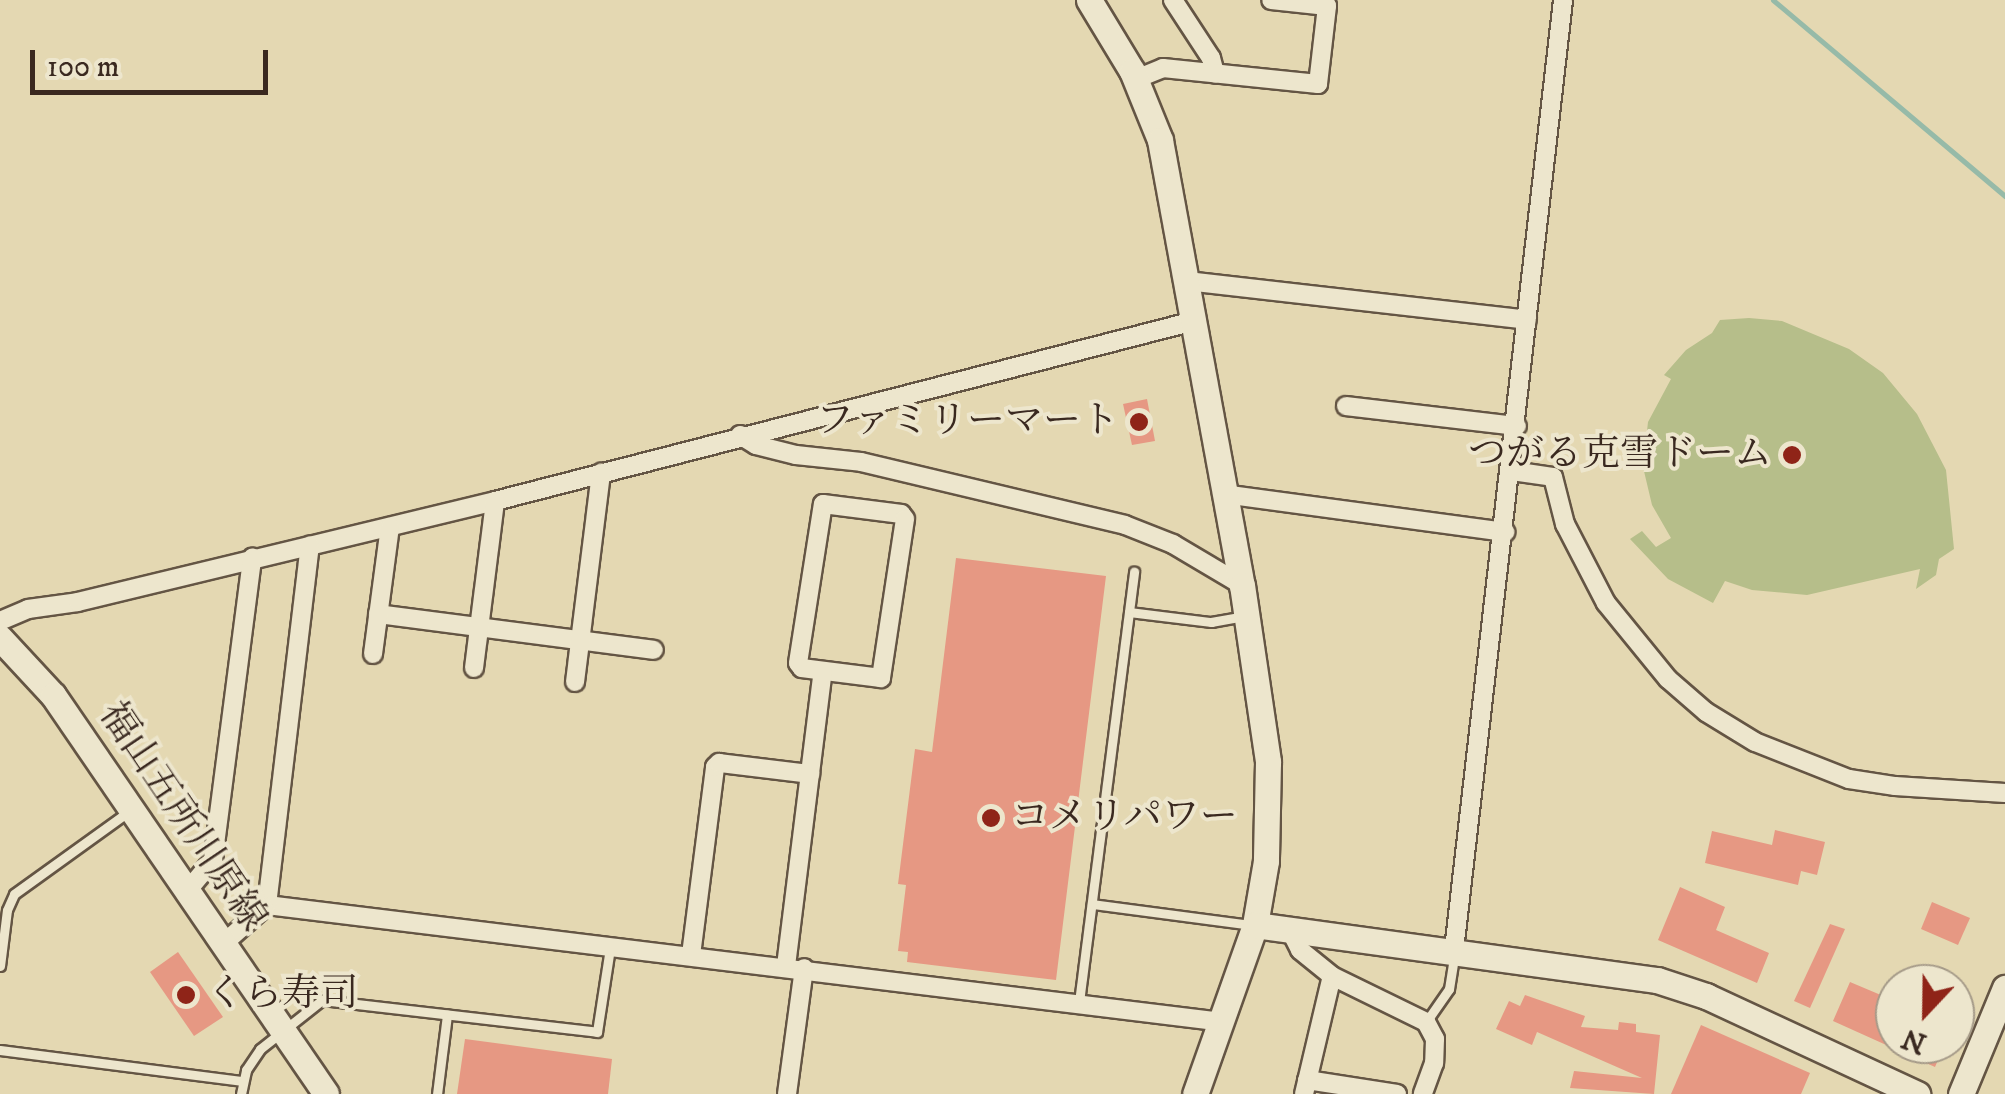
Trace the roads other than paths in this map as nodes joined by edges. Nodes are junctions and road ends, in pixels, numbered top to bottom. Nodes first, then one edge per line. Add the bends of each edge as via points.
1 (1172, 0) edge
2 (1271, 0) edge
3 (1563, 0) edge
4 (1095, 2) edge
5 (1215, 73) junction
6 (1136, 79) junction
7 (1187, 281) junction
8 (1526, 320) junction
9 (1194, 321) junction
10 (1346, 406) dead end
11 (1517, 426) junction
12 (740, 435) junction
13 (1512, 471) junction
14 (601, 473) junction
15 (1224, 494) junction
16 (496, 502) junction
17 (390, 527) junction
18 (1505, 532) junction
19 (310, 546) junction
20 (252, 558) junction
21 (1134, 571) dead end
22 (1242, 586) junction
23 (1129, 612) junction
24 (378, 614) junction
25 (1246, 616) junction
26 (0, 620) edge
27 (479, 628) junction
28 (0, 638) edge
29 (581, 641) junction
30 (654, 650) dead end
31 (373, 654) dead end
32 (474, 668) dead end
33 (823, 671) junction
34 (575, 682) dead end
35 (810, 774) junction
36 (2005, 793) edge
37 (133, 808) junction
38 (188, 890) junction
39 (267, 904) junction
40 (1092, 904) junction
41 (1255, 925) junction
42 (1290, 930) junction
43 (223, 944) junction
44 (610, 948) junction
45 (1454, 950) junction
46 (692, 956) junction
47 (0, 966) edge
48 (795, 967) junction
49 (1332, 976) junction
50 (2005, 988) edge
51 (1079, 1002) junction
52 (446, 1015) junction
53 (1222, 1022) junction
54 (1426, 1022) junction
55 (283, 1030) junction
56 (0, 1050) edge
57 (243, 1082) junction
58 (1306, 1087) edge
59 (241, 1094) edge
60 (326, 1094) edge
61 (437, 1094) edge
62 (787, 1094) edge
63 (1195, 1094) edge
64 (1397, 1094) edge
65 (1424, 1094) edge
66 (1917, 1094) edge
67 (1961, 1094) edge

1 - 5 street
2 - 5 street via 1327,6 1320,82
3 - 8 street
4 - 6 street
5 - 6 street via 1163,68
6 - 7 street via 1160,140
7 - 8 street
7 - 9 street
8 - 11 street
9 - 12 street
9 - 15 street
10 - 11 street
11 - 13 street
12 - 14 street
12 - 22 street via 769,449 861,462 1125,525
13 - 18 street
13 - 36 street via 1553,477 1565,524 1606,602 1668,679 1706,712 1755,742 1849,779
14 - 16 street
14 - 29 street
15 - 18 street
15 - 22 street
16 - 17 street
16 - 27 street
17 - 19 street
17 - 24 street
18 - 45 street
19 - 20 street
19 - 39 street
20 - 26 street
20 - 38 street via 213,860
21 - 23 lane
22 - 25 street
23 - 25 lane via 1210,622
23 - 40 lane
24 - 27 street
24 - 31 street
25 - 41 street via 1268,762 1266,861
27 - 29 street
27 - 32 street
28 - 37 street, 福山五所川原線 via 53,694
29 - 30 street
29 - 34 street
33 - 33 street via 798,664 819,506 902,514 884,675
33 - 35 street
35 - 46 street via 714,767
35 - 48 street
37 - 38 street, 福山五所川原線
37 - 47 lane via 14,894
38 - 43 street, 福山五所川原線
39 - 43 street
39 - 44 street
40 - 41 lane
40 - 51 lane
41 - 42 street
41 - 53 street
42 - 45 street
42 - 49 street via 1300,950
43 - 55 street, 福山五所川原線
44 - 46 street
44 - 52 lane via 597,1032
45 - 54 lane via 1449,989
45 - 66 street via 1658,980
46 - 48 street
48 - 51 street
48 - 62 street
49 - 54 street
49 - 58 street
50 - 67 street
51 - 53 street
52 - 55 lane via 322,1000
52 - 61 lane
53 - 63 street
54 - 65 street via 1434,1063
55 - 57 lane via 252,1058
55 - 60 street, 福山五所川原線
56 - 57 lane
57 - 59 lane
58 - 64 street

